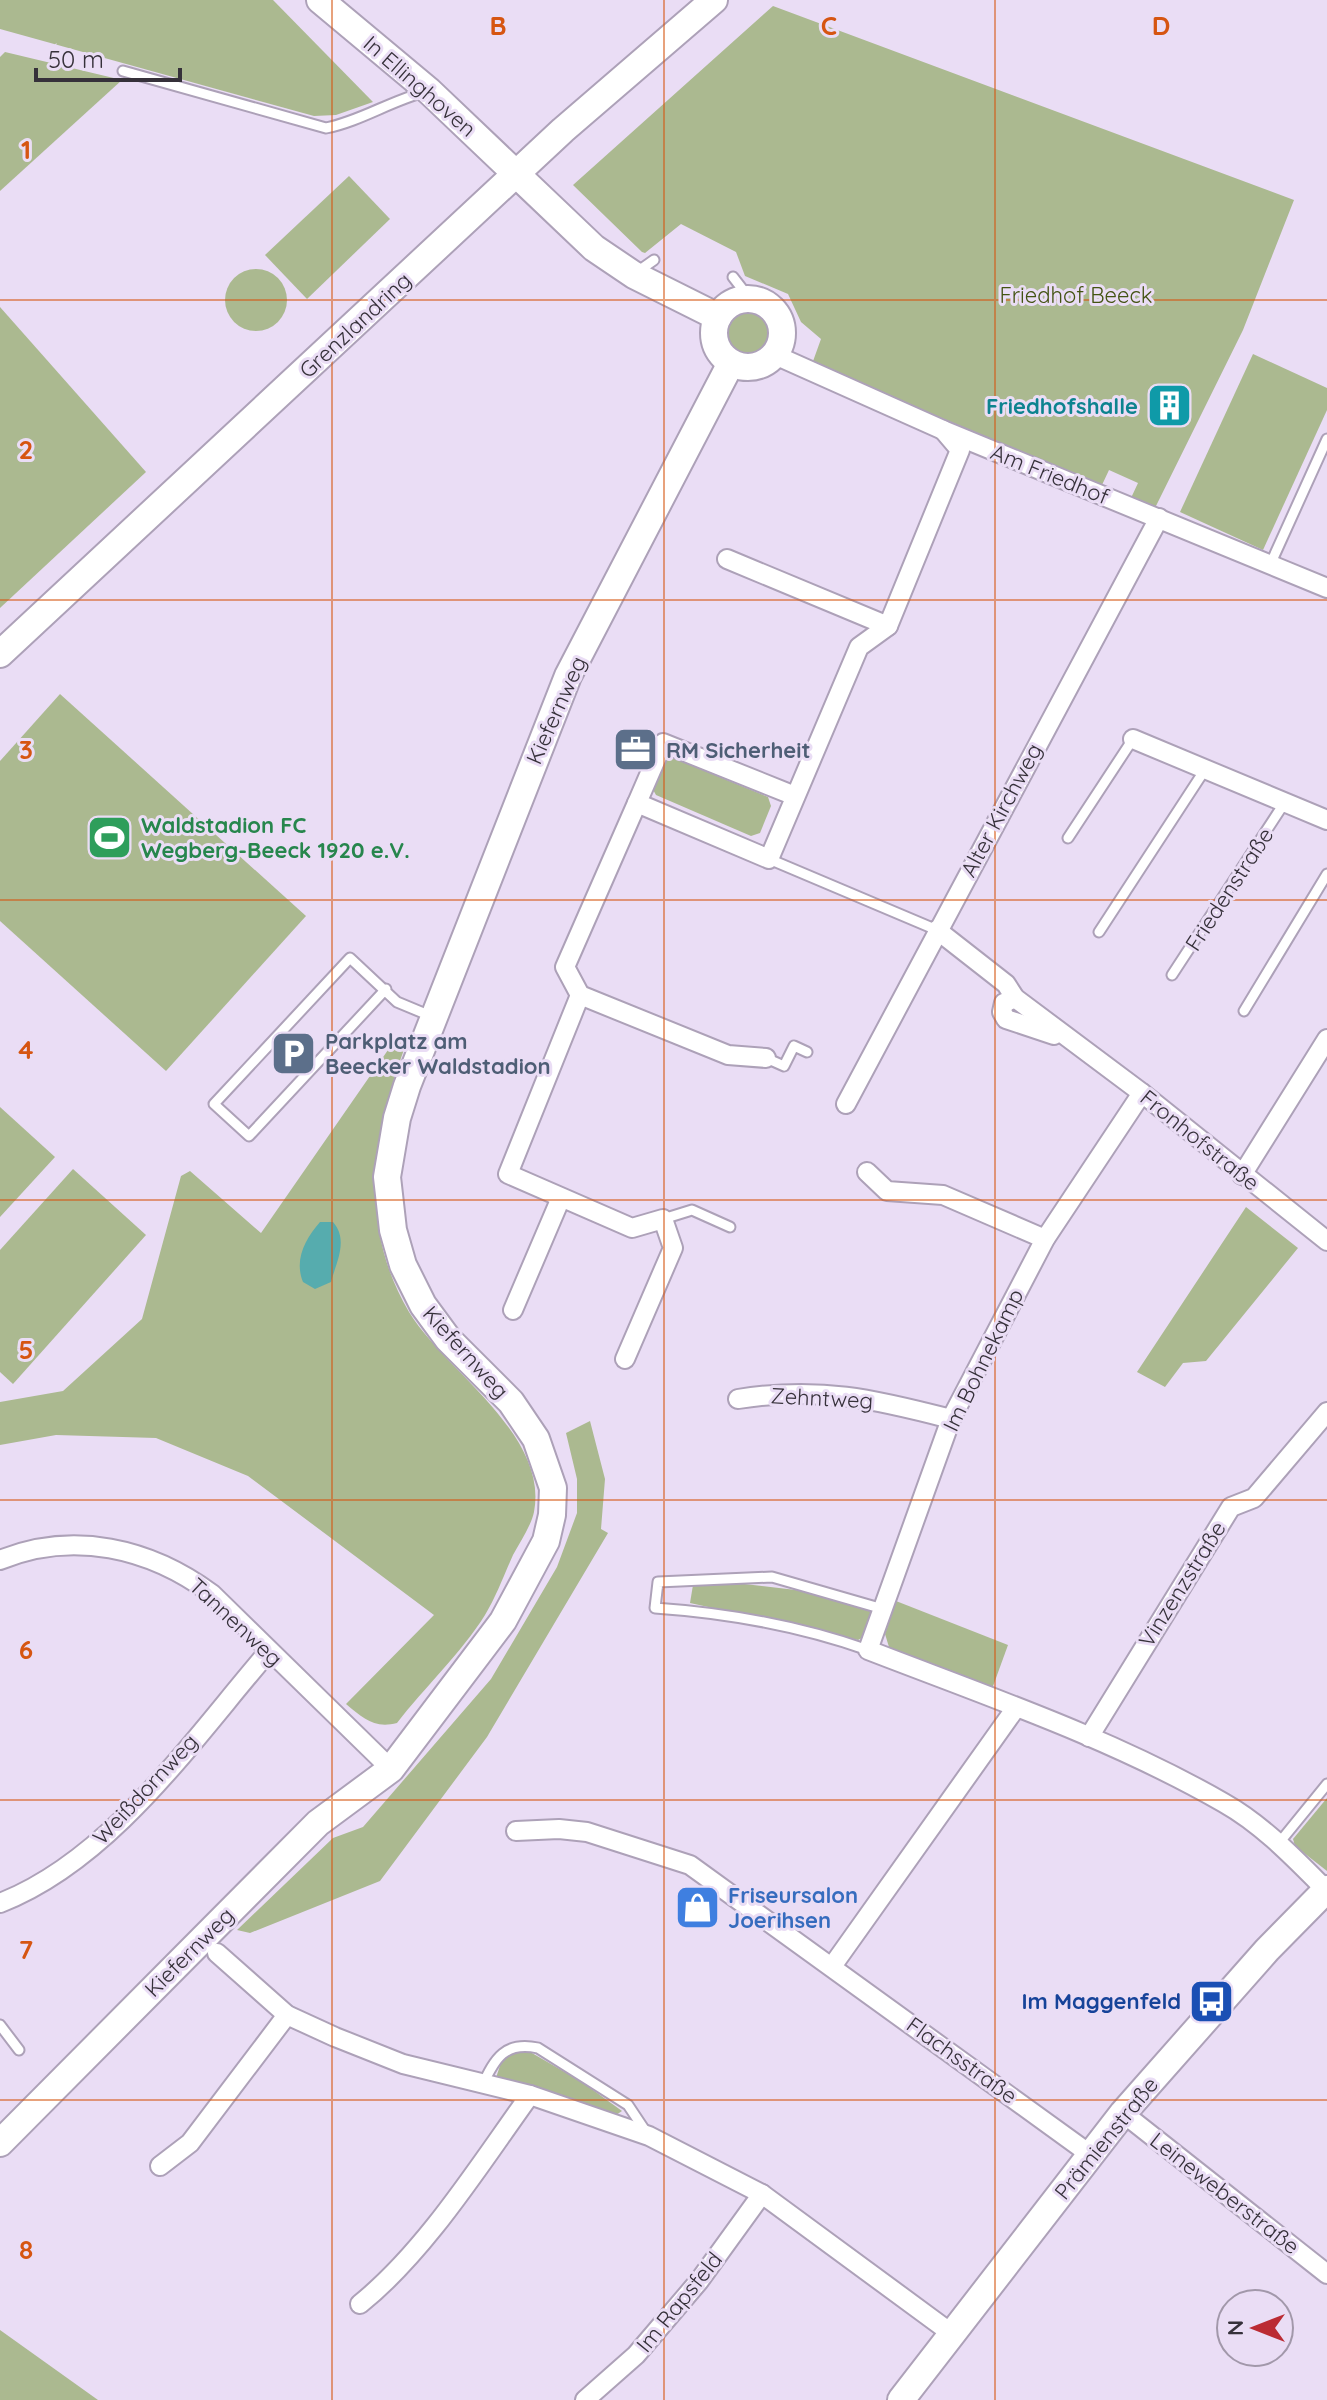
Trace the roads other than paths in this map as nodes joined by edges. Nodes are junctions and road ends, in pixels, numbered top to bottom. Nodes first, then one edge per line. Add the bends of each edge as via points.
1 (320, 0) edge
2 (714, 0) edge
3 (123, 71) dead end
4 (429, 91) junction
5 (518, 174) junction
6 (733, 277) dead end
7 (750, 299) junction
8 (718, 317) junction
9 (775, 355) junction
10 (731, 363) junction
11 (943, 430) junction
12 (1327, 439) edge
13 (1159, 518) junction
14 (727, 559) dead end
15 (1270, 565) junction
16 (1327, 588) edge
17 (888, 626) junction
18 (0, 654) edge
19 (1133, 739) joint
20 (1206, 768) junction
21 (795, 796) junction
22 (1285, 802) junction
23 (637, 803) junction
24 (1327, 820) edge
25 (1068, 838) dead end
26 (769, 859) junction
27 (1327, 874) edge
28 (937, 930) junction
29 (1099, 932) dead end
30 (1172, 975) dead end
31 (386, 989) junction
32 (580, 995) junction
33 (1244, 1011) dead end
34 (434, 1017) junction
35 (1327, 1039) edge
36 (807, 1052) dead end
37 (766, 1058) joint
38 (1142, 1093) junction
39 (846, 1104) dead end
40 (867, 1172) dead end
41 (1242, 1175) junction
42 (560, 1200) junction
43 (663, 1219) junction
44 (730, 1227) dead end
45 (1045, 1239) junction
46 (1327, 1241) edge
47 (513, 1310) dead end
48 (625, 1359) dead end
49 (738, 1399) dead end
50 (1327, 1412) edge
51 (951, 1419) junction
52 (0, 1560) edge
53 (883, 1609) junction
54 (868, 1650) junction
55 (269, 1651) junction
56 (1015, 1709) junction
57 (1089, 1737) junction
58 (391, 1769) junction
59 (1327, 1784) edge
60 (516, 1831) dead end
61 (1279, 1844) junction
62 (1326, 1889) edge
63 (0, 1903) edge
64 (217, 1953) dead end
65 (833, 1965) junction
66 (287, 2015) junction
67 (0, 2025) edge
68 (19, 2050) dead end
69 (482, 2086) junction
70 (530, 2095) junction
71 (1123, 2113) junction
72 (649, 2136) junction
73 (0, 2143) edge
74 (1091, 2155) junction
75 (160, 2166) dead end
76 (762, 2194) junction
77 (1327, 2274) edge
78 (360, 2304) dead end
79 (951, 2333) junction
80 (585, 2400) edge
81 (901, 2400) edge

1 - 4 street, In Ellinghoven
2 - 5 street, Grenzlandring via 620,78
3 - 4 lane via 326,128
4 - 5 street, In Ellinghoven
5 - 8 street via 580,237 644,267
5 - 18 street, Grenzlandring
6 - 7 lane
7 - 8 street via 731,303
7 - 9 street via 769,307 781,324
8 - 10 street via 714,339
9 - 10 street via 755,367
9 - 11 street, Am Friedhof
10 - 34 street, Kiefernweg via 568,676
11 - 13 street, Am Friedhof
11 - 17 street via 960,450
12 - 15 lane
13 - 15 street, Am Friedhof
13 - 28 street, Alter Kirchweg
14 - 17 street
15 - 16 street, Am Friedhof
17 - 21 street via 859,647
19 - 20 street, Friedenstraße
19 - 25 lane, Friedenstraße
20 - 22 street, Friedenstraße
20 - 29 lane
21 - 23 street via 663,743
21 - 26 street
22 - 24 street, Friedenstraße
22 - 30 lane, Friedenstraße
23 - 26 street
23 - 32 street via 565,967
26 - 28 lane
27 - 33 lane
28 - 38 street, Fronhofstraße via 1006,984 1015,998
28 - 39 street, Alter Kirchweg
31 - 31 lane via 249,1136 214,1104 350,958
31 - 34 lane via 397,1002
32 - 37 street via 728,1055
32 - 42 street via 508,1174
34 - 58 street, Kiefernweg via 397,1118 387,1177 393,1230 423,1305 448,1339 511,1402 536,1439 553,1488 552,1515 546,1541 503,1621
35 - 41 street
36 - 37 lane via 794,1046 784,1066
38 - 41 street, Fronhofstraße
38 - 45 street, Im Bohnekamp
40 - 45 street via 887,1191 943,1195
41 - 46 street, Fronhofstraße
42 - 43 street via 632,1228
42 - 47 street
43 - 44 lane via 692,1210
43 - 48 street via 673,1248
45 - 51 street, Im Bohnekamp
49 - 51 street, Zehntweg via 769,1394 862,1396
50 - 57 street, Vinzenzstraße via 1254,1498 1231,1507
51 - 53 street, Im Bohnekamp
52 - 55 street, Tannenweg via 77,1545 131,1552 187,1576
53 - 54 street, Im Bohnekamp
53 - 54 lane via 772,1577 658,1582 655,1608 759,1622
54 - 56 street
55 - 58 street, Tannenweg
55 - 63 street, Weißdornweg via 125,1818 83,1854
56 - 57 street
56 - 65 street
57 - 61 street via 1226,1804
58 - 73 street, Kiefernweg via 318,1823
59 - 61 lane
60 - 65 street, Flachsstraße via 587,1832 690,1865
61 - 62 street
62 - 71 street, Prämienstraße
64 - 66 street
65 - 74 street, Flachsstraße
66 - 69 street via 403,2064
66 - 75 street via 190,2143
67 - 68 lane
69 - 70 street
69 - 72 lane via 507,2047 538,2048 628,2105
70 - 72 street
70 - 78 street via 424,2236
71 - 74 street, Prämienstraße
71 - 77 street, Leineweberstraße
72 - 76 street
74 - 79 street, Prämienstraße
76 - 79 street
76 - 80 street, Im Rapsfeld via 645,2345
79 - 81 street, Prämienstraße

